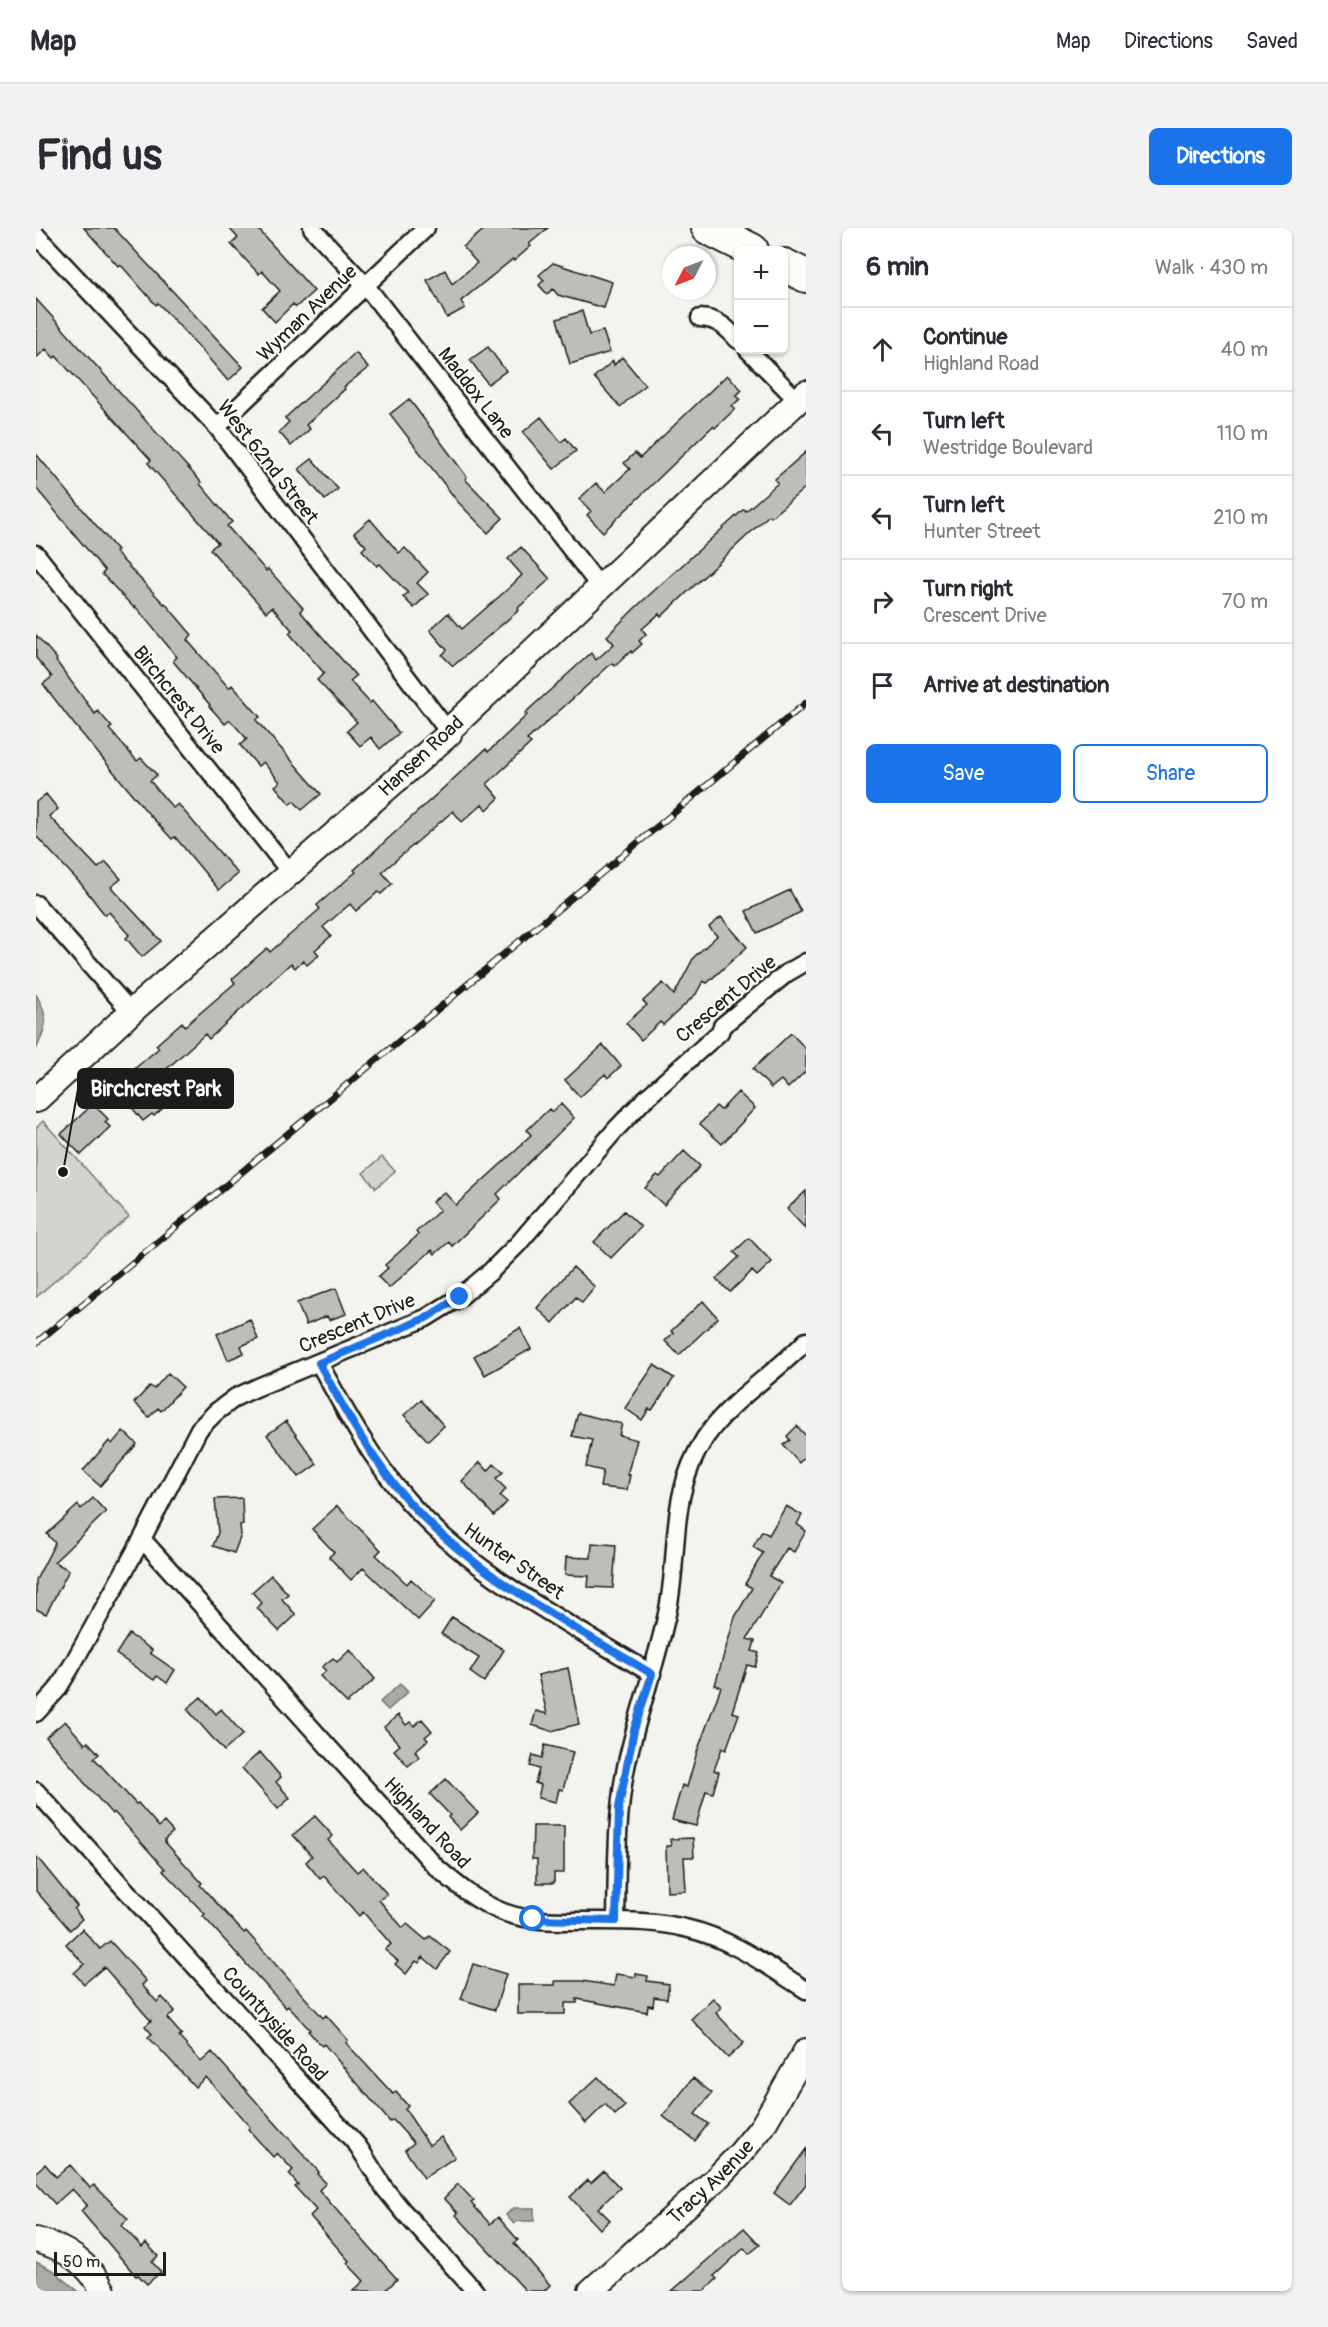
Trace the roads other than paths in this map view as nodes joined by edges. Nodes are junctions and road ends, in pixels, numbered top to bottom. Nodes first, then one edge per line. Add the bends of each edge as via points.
1 (312, 228) edge
2 (426, 228) edge
3 (708, 228) edge
4 (36, 236) edge
5 (744, 246) edge
6 (788, 267) edge
7 (806, 276) edge
8 (366, 286) junction
9 (700, 318) dead end
10 (734, 336) edge
11 (753, 354) edge
12 (801, 396) edge
13 (217, 427) junction
14 (36, 554) edge
15 (601, 588) junction
16 (448, 731) junction
17 (290, 872) junction
18 (36, 904) edge
19 (806, 962) edge
20 (131, 1012) junction
21 (36, 1100) edge
22 (804, 1346) edge
23 (319, 1363) junction
24 (142, 1539) junction
25 (652, 1674) junction
26 (36, 1713) edge
27 (37, 1793) edge
28 (616, 1921) junction
29 (806, 1990) edge
30 (806, 2051) edge
31 (36, 2240) edge
32 (103, 2291) edge
33 (475, 2291) edge
34 (591, 2291) edge

1 - 8 street, Maddox Lane
2 - 8 street, Wyman Avenue
3 - 5 highway
4 - 13 street, West 62nd Street
6 - 7 highway
8 - 13 street, Wyman Avenue
8 - 15 street, Maddox Lane
9 - 10 street via 723,324
11 - 12 street
12 - 15 street, Hansen Road
13 - 16 street, West 62nd Street
14 - 17 street, Birchcrest Drive
15 - 16 street, Hansen Road
16 - 17 street, Hansen Road
17 - 20 street, Hansen Road
18 - 20 street
19 - 23 street, Crescent Drive via 722,1026 645,1099 518,1244 460,1297 426,1318
20 - 21 street, Hansen Road
22 - 25 street via 726,1412 704,1439 689,1471 678,1505 668,1606
23 - 24 street, Crescent Drive via 236,1397 216,1412 187,1449
23 - 25 street, Hunter Street via 377,1462 441,1536 481,1568
24 - 26 street, Crescent Drive via 61,1683
24 - 28 street, Highland Road via 457,1886 480,1902 533,1919
25 - 28 street via 634,1730 619,1807
27 - 33 street, Countryside Road via 358,2146 385,2189
28 - 29 street, Highland Road via 654,1922 725,1941
30 - 34 street, Tracy Avenue via 762,2127 739,2155
31 - 32 street via 68,2252 86,2267

